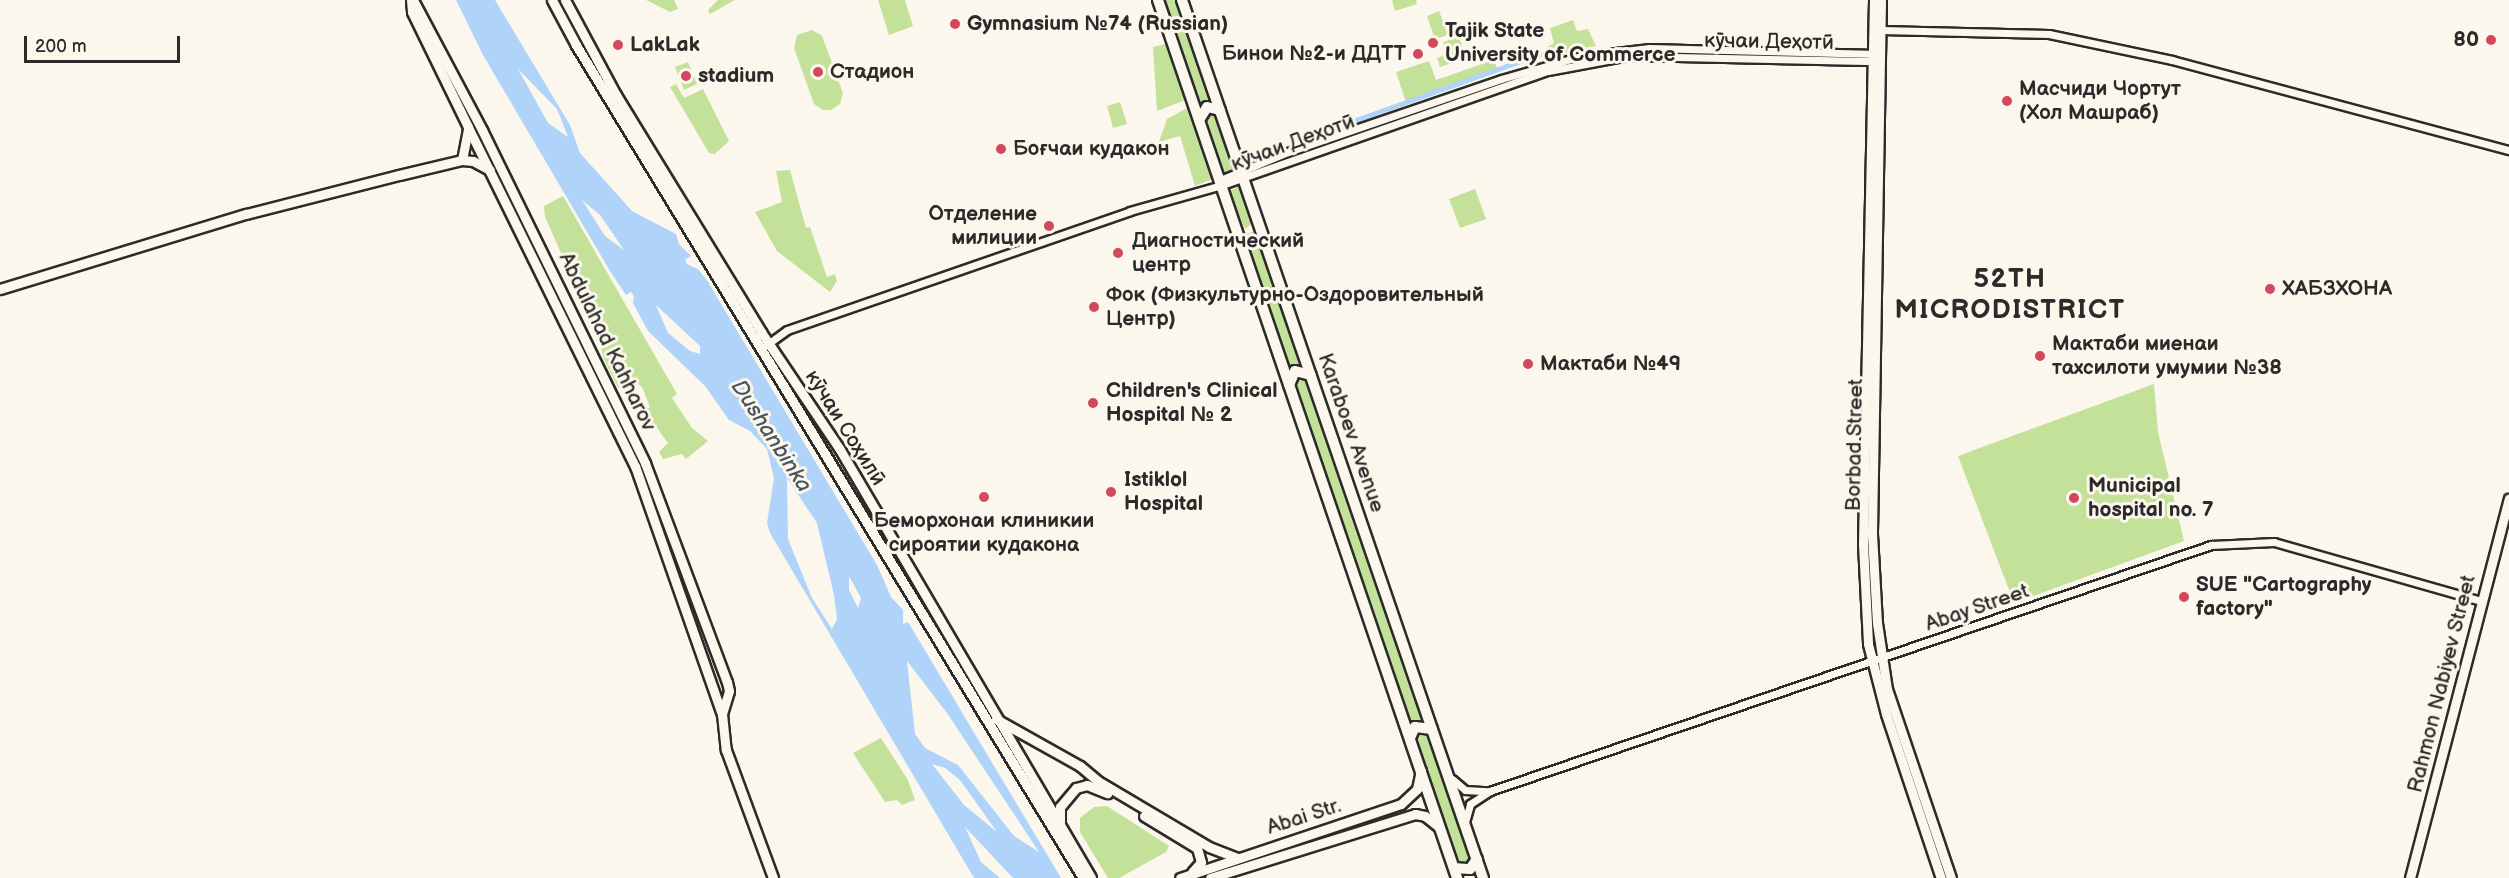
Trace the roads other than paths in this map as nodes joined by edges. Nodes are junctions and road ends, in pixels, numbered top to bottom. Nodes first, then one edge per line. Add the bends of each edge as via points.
1 (412, 0) edge
2 (552, 0) edge
3 (565, 0) edge
4 (1158, 0) edge
5 (1182, 0) edge
6 (1874, 0) edge
7 (1881, 0) edge
8 (1881, 30) junction
9 (1876, 58) junction
10 (1220, 110) junction
11 (1199, 120) junction
12 (468, 127) junction
13 (2509, 150) edge
14 (462, 160) junction
15 (490, 170) junction
16 (1242, 174) junction
17 (1219, 183) junction
18 (1257, 218) junction
19 (1237, 229) junction
20 (0, 289) edge
21 (765, 346) junction
22 (1311, 375) junction
23 (1289, 385) junction
24 (828, 430) junction
25 (816, 438) junction
26 (2509, 499) edge
27 (2481, 601) junction
28 (1876, 660) junction
29 (722, 714) junction
30 (996, 718) junction
31 (1432, 729) junction
32 (1410, 738) junction
33 (1421, 770) junction
34 (1447, 774) junction
35 (1490, 791) junction
36 (1464, 823) junction
37 (1060, 827) junction
38 (1440, 828) junction
39 (1477, 859) junction
40 (1239, 863) junction
41 (1456, 873) edge
42 (1190, 874) junction
43 (772, 878) edge
44 (1083, 878) edge
45 (1091, 878) edge
46 (1180, 878) edge
47 (1210, 878) edge
48 (1229, 878) edge
49 (1483, 878) edge
50 (1941, 878) edge
51 (1951, 878) edge
52 (2410, 878) edge

1 - 12 main road, Abdulahad Kahharov via 412,12
1 - 29 main road, Abdulahad Kahharov via 482,130 645,463 727,682 729,691
2 - 21 main road via 576,45
3 - 21 main road, кӯчаи Соҳилӣ via 616,95
4 - 11 highway, Karaboev Avenue
5 - 10 highway, Karaboev Avenue
6 - 9 main road, Borbad Street
7 - 8 main road, Borbad Street
8 - 9 main road, Borbad Street
8 - 13 street via 2049,34 2172,60
9 - 16 street, кӯчаи Деҳотӣ via 1668,55 1607,59 1537,75
9 - 28 main road, Borbad Street via 1872,534
10 - 11 highway via 1207,107
10 - 16 highway, Karaboev Avenue
11 - 17 highway, Karaboev Avenue
12 - 14 main road
12 - 15 main road, Abdulahad Kahharov
14 - 15 main road
14 - 20 main road via 256,212
15 - 29 main road, Abdulahad Kahharov via 635,466
16 - 17 street, кӯчаи Деҳотӣ
16 - 18 highway, Karaboev Avenue
17 - 19 highway, Karaboev Avenue
17 - 21 street, кӯчаи Деҳотӣ via 796,327
18 - 19 highway via 1251,231
18 - 22 highway, Karaboev Avenue
19 - 23 highway, Karaboev Avenue
21 - 24 main road, кӯчаи Соҳилӣ
21 - 25 main road
22 - 23 highway via 1295,371
22 - 31 highway, Karaboev Avenue
23 - 32 highway, Karaboev Avenue
24 - 25 main road
24 - 30 main road, кӯчаи Соҳилӣ
25 - 44 main road
26 - 27 main road, Rahmon Nabiyev Street
27 - 28 street, Abay Street via 2274,542 2240,541 2195,550
27 - 52 main road, Rahmon Nabiyev Street
28 - 35 street, Abay Street
28 - 50 main road, Borbad Street
28 - 51 main road, Borbad Street
29 - 43 main road, Abdulahad Kahharov via 726,750
30 - 37 main road, кӯчаи Соҳилӣ
30 - 40 main road
31 - 32 highway via 1415,727
31 - 34 highway, Karaboev Avenue
32 - 33 highway, Karaboev Avenue
33 - 38 highway, Karaboev Avenue
33 - 40 main road, Abai Str. via 1417,789 1401,804
34 - 35 street, Abay Street via 1464,790
34 - 36 highway, Karaboev Avenue
35 - 36 street, Abay Street via 1470,804
36 - 39 highway, Karaboev Avenue
37 - 42 main road via 1060,807 1066,795 1087,785 1100,788 1197,848 1201,862
37 - 45 main road, кӯчаи Соҳилӣ
38 - 40 main road, Abai Str. via 1425,816 1415,814
38 - 41 highway, Karaboev Avenue
39 - 41 highway via 1470,869
39 - 49 highway, Karaboev Avenue
40 - 42 main road, Abai Str.
40 - 47 main road, Abai Str.
40 - 48 main road
42 - 46 main road, Abai Str.

